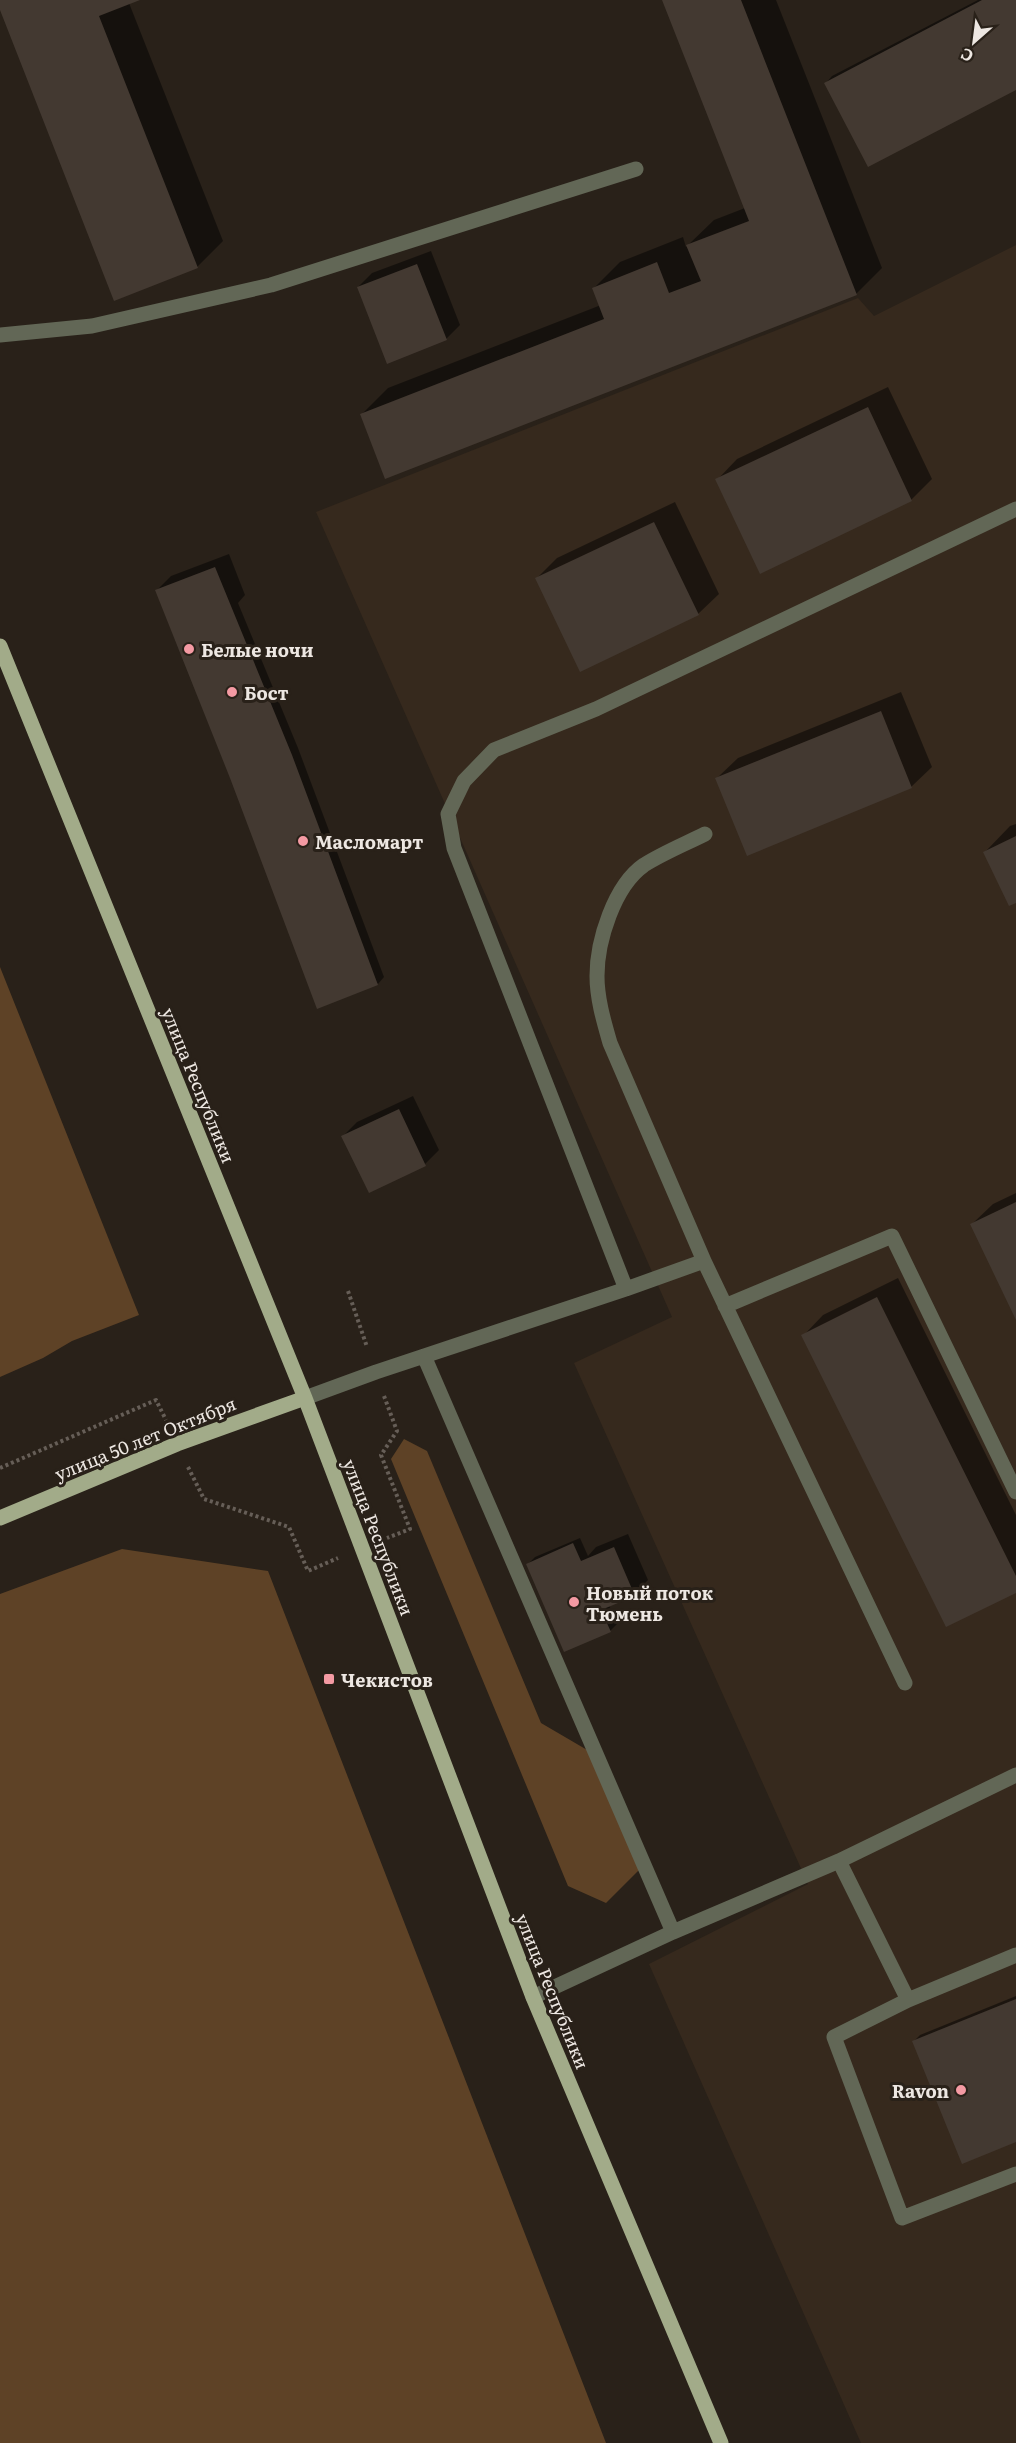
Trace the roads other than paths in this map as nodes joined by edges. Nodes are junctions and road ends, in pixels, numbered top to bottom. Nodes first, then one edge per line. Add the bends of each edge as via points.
1 (636, 169) dead end
2 (0, 335) edge
3 (1016, 509) edge
4 (0, 646) edge
5 (705, 834) dead end
6 (705, 1261) junction
7 (626, 1289) junction
8 (725, 1306) junction
9 (424, 1356) junction
10 (305, 1398) junction
11 (1016, 1491) edge
12 (0, 1518) edge
13 (905, 1683) dead end
14 (1016, 1775) edge
15 (839, 1861) junction
16 (673, 1932) junction
17 (1016, 1955) edge
18 (532, 1997) junction
19 (908, 2000) junction
20 (1016, 2174) edge
21 (721, 2443) edge

1 - 2 lane via 272,285 93,326
3 - 7 lane via 596,709 494,750 464,780 448,814 454,848
4 - 10 main road, улица Республики
5 - 6 lane via 643,866 621,891 604,927 597,975 610,1044
6 - 7 lane
6 - 8 lane
7 - 9 lane
8 - 11 lane via 892,1236
8 - 13 lane
9 - 10 lane
9 - 16 lane
10 - 12 main road, улица 50 лет Октября via 177,1444
10 - 18 main road, улица Республики
14 - 15 lane
15 - 16 lane
15 - 19 lane
16 - 18 lane
17 - 19 lane
18 - 21 main road, улица Республики
19 - 20 lane via 834,2037 902,2218

